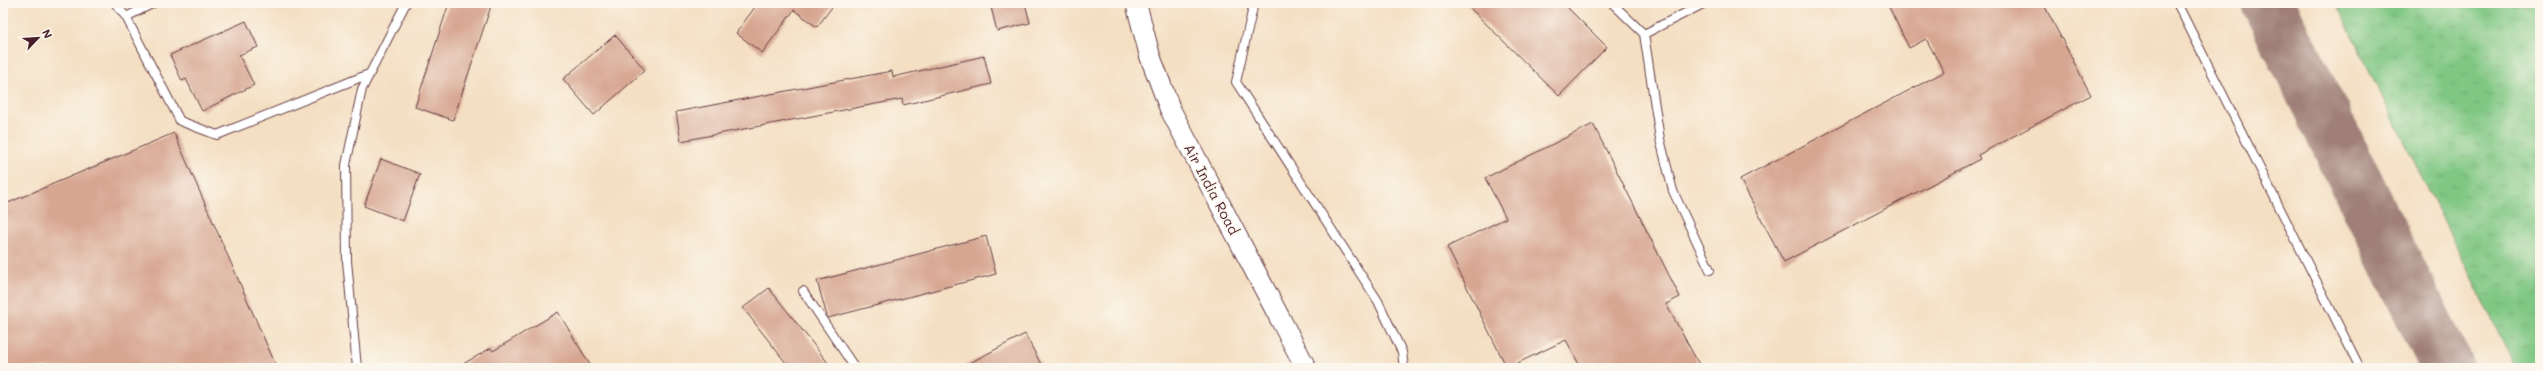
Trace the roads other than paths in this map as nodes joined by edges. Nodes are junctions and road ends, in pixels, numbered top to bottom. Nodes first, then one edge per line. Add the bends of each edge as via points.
1 (115, 3) edge
2 (154, 3) edge
3 (406, 3) edge
4 (1136, 3) edge
5 (1254, 3) edge
6 (1612, 3) edge
7 (1705, 3) edge
8 (2177, 3) edge
9 (126, 17) junction
10 (1644, 34) junction
11 (369, 74) junction
12 (1710, 270) dead end
13 (803, 291) dead end
14 (357, 368) edge
15 (855, 368) edge
16 (1306, 368) edge
17 (1404, 368) edge
18 (2360, 368) edge

1 - 9 lane
2 - 9 lane
3 - 11 lane
4 - 16 street, Air India Road via 1150,56 1170,109
5 - 17 lane via 1236,82 1378,301 1402,352
6 - 10 lane
7 - 10 lane
8 - 18 lane
9 - 11 lane via 180,121 217,135
10 - 12 lane via 1660,138 1673,191
11 - 14 lane via 362,89 346,164 347,261
13 - 15 lane

